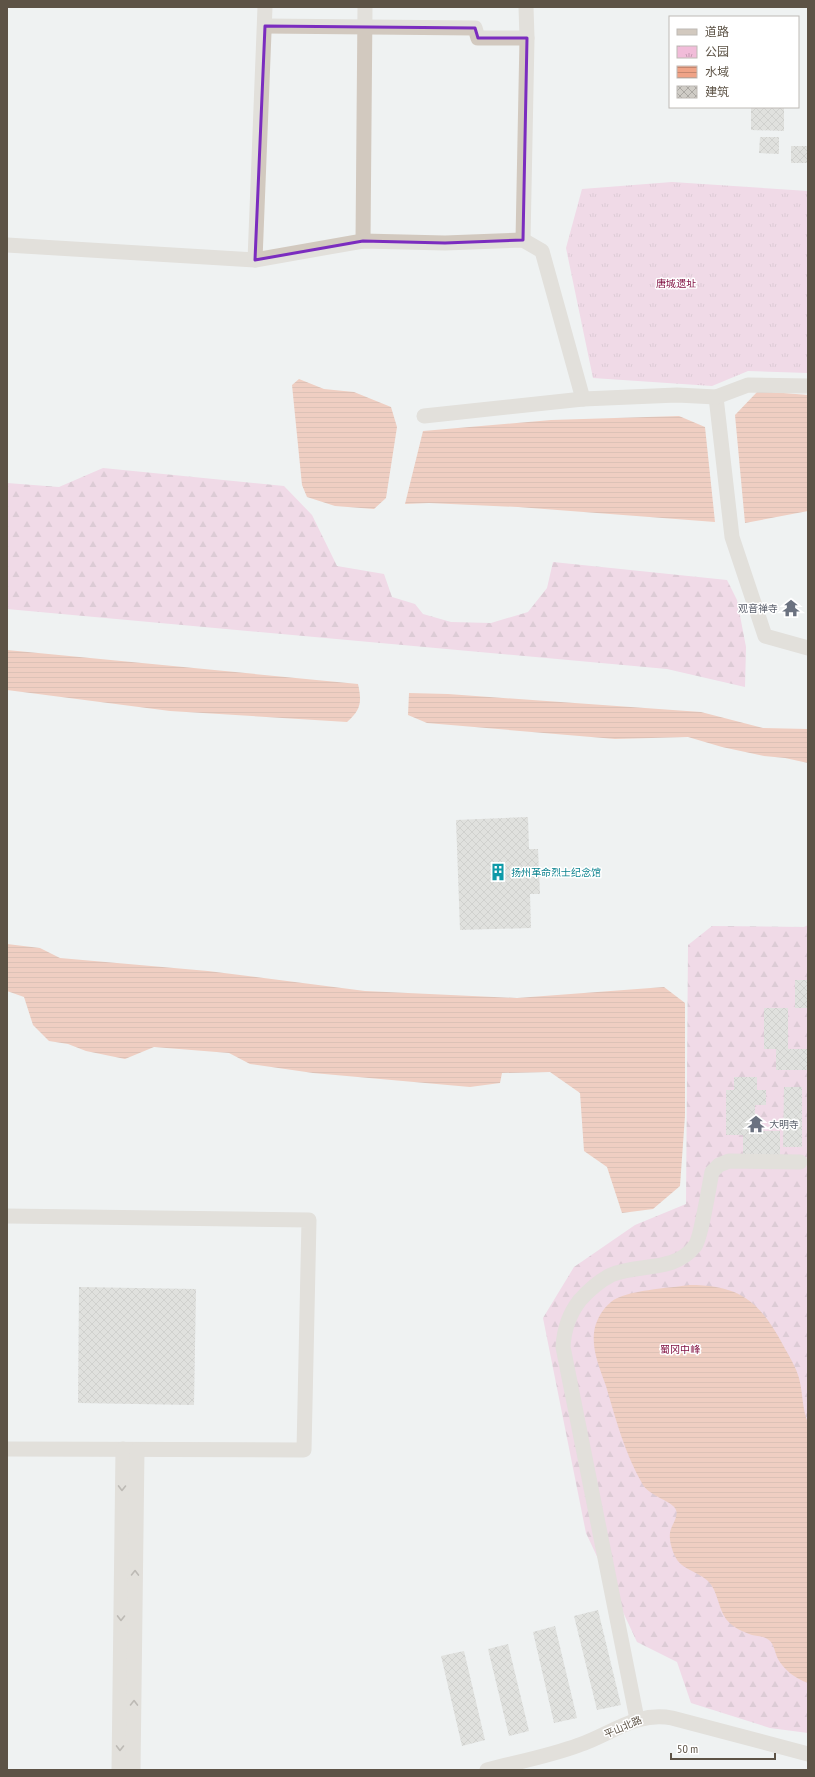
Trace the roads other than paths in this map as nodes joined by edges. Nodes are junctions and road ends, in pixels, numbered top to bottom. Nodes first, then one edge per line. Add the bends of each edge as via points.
1 (265, 7) edge
2 (365, 7) edge
3 (526, 7) edge
4 (265, 26) junction
5 (364, 28) junction
6 (527, 38) junction
7 (523, 240) junction
8 (363, 241) junction
9 (7, 245) edge
10 (255, 260) junction
11 (808, 386) edge
12 (716, 397) junction
13 (583, 399) junction
14 (424, 416) dead end
15 (808, 648) edge
16 (800, 1162) dead end
17 (7, 1216) edge
18 (7, 1449) edge
19 (130, 1449) junction
20 (637, 1719) junction
21 (808, 1754) edge
22 (119, 1770) edge
23 (134, 1770) edge
24 (487, 1770) edge

1 - 4 street
2 - 5 street
3 - 6 street
4 - 5 street
4 - 10 street
5 - 6 street via 475,28 478,38
5 - 8 street
6 - 7 street
7 - 8 street via 445,243
7 - 13 street via 542,251
8 - 10 street
9 - 10 street
11 - 12 street via 748,385
12 - 13 street via 677,395
12 - 15 street via 732,537 765,636
13 - 14 street
16 - 20 street via 729,1161 719,1165 712,1172 696,1246 664,1266 621,1272 601,1280 588,1291 570,1315 566,1326 563,1347
17 - 19 street via 309,1220 304,1450
18 - 19 street
19 -> 22 street
23 -> 19 street
20 - 21 street, 平山北路 via 656,1716 672,1718
20 - 24 street, 平山北路 via 579,1746

